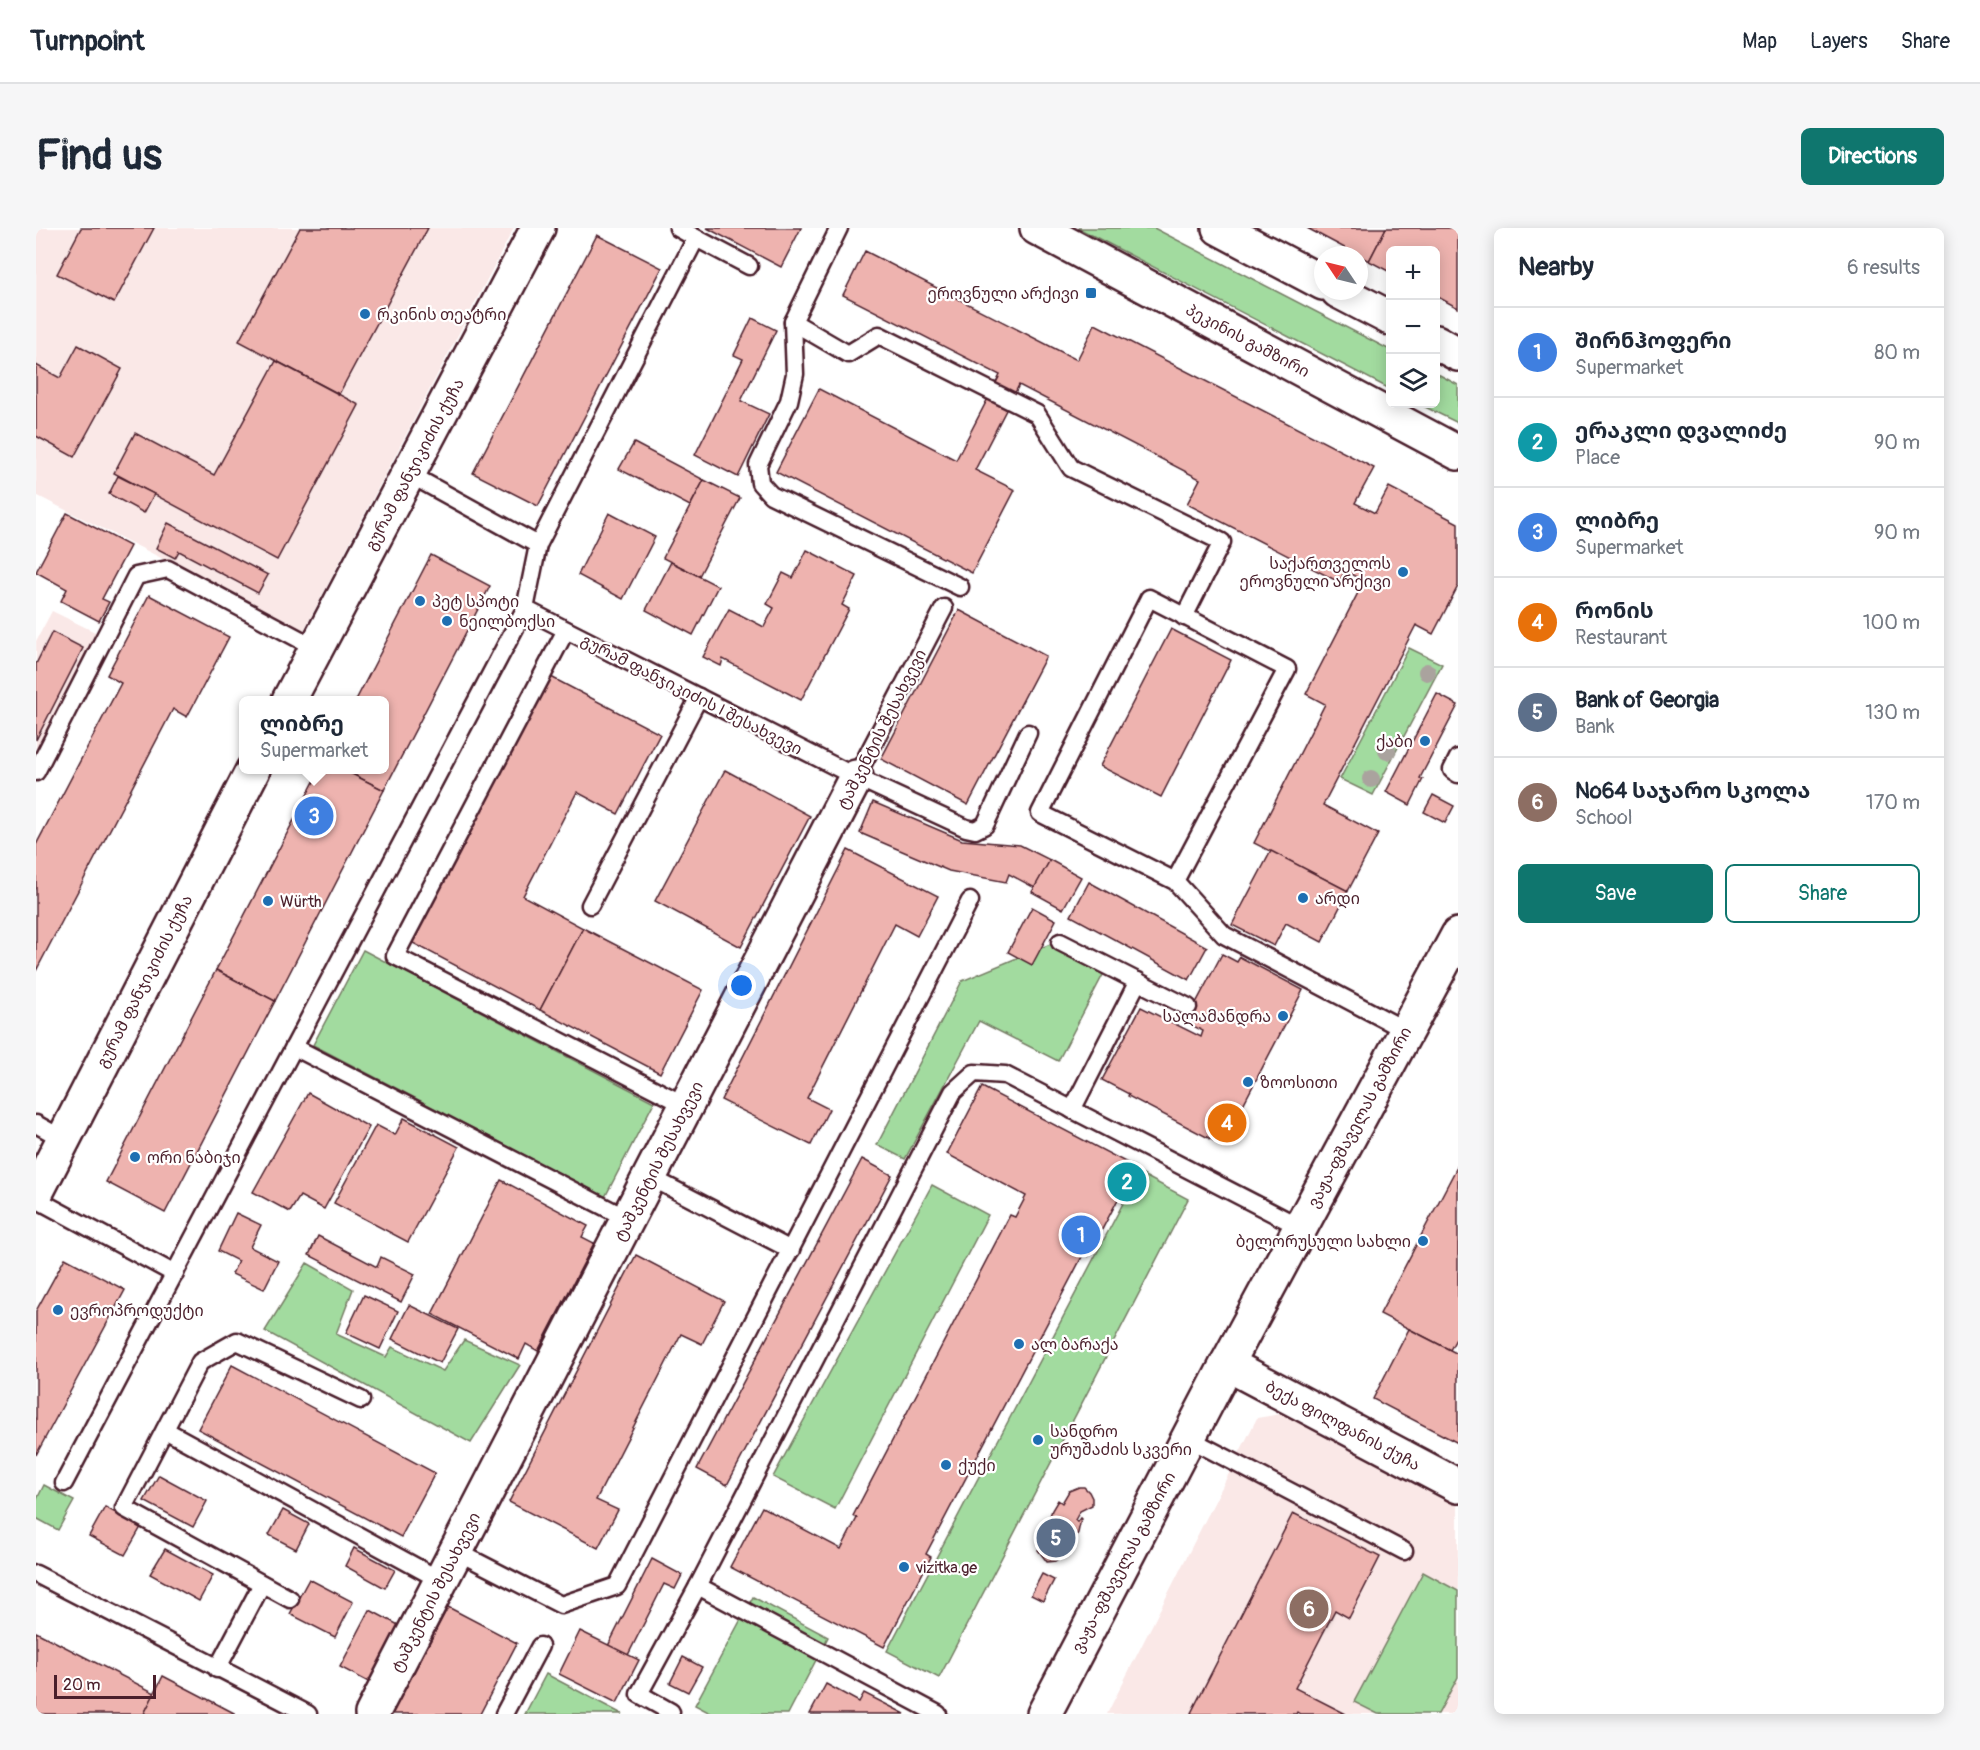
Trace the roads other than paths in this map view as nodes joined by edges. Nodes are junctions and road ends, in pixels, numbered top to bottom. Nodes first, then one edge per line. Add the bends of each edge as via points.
1 (538, 228) edge
2 (678, 228) edge
3 (838, 228) edge
4 (1037, 228) edge
5 (1219, 228) edge
6 (696, 238) junction
7 (749, 266) dead end
8 (1314, 278) edge
9 (1355, 300) edge
10 (1386, 316) edge
11 (793, 322) junction
12 (1440, 344) edge
13 (1458, 354) edge
14 (1458, 453) edge
15 (409, 474) junction
16 (538, 545) junction
17 (960, 587) dead end
18 (944, 608) dead end
19 (525, 609) junction
20 (1184, 617) junction
21 (566, 630) junction
22 (316, 648) junction
23 (291, 696) edge
24 (699, 697) junction
25 (1028, 733) dead end
26 (1458, 758) edge
27 (36, 772) edge
28 (252, 774) edge
29 (1458, 774) edge
30 (856, 777) junction
31 (1175, 881) junction
32 (969, 901) dead end
33 (590, 905) dead end
34 (1458, 934) edge
35 (1060, 942) dead end
36 (1138, 981) junction
37 (1188, 1007) dead end
38 (1406, 1030) junction
39 (294, 1047) junction
40 (687, 1106) junction
41 (1072, 1110) junction
42 (50, 1131) edge
43 (650, 1177) junction
44 (36, 1193) edge
45 (36, 1200) edge
46 (628, 1219) junction
47 (1300, 1227) junction
48 (791, 1251) junction
49 (175, 1274) junction
50 (1227, 1364) junction
51 (361, 1400) dead end
52 (165, 1430) junction
53 (1188, 1438) junction
54 (64, 1483) dead end
55 (1458, 1486) edge
56 (456, 1551) junction
57 (1404, 1551) dead end
58 (36, 1574) edge
59 (440, 1580) junction
60 (262, 1584) junction
61 (698, 1586) junction
62 (290, 1599) dead end
63 (540, 1646) dead end
64 (217, 1669) junction
65 (308, 1714) edge
66 (372, 1714) edge
67 (504, 1714) edge
68 (670, 1714) edge
69 (938, 1714) edge
70 (1044, 1714) edge

1 - 15 main road, გურამ ფანჯიკიძის ქუჩა
2 - 6 lane
3 - 11 lane
4 - 14 main road, პეკინის გამზირი
5 - 8 main road
6 - 7 lane
6 - 16 lane
9 - 10 main road
11 - 17 lane via 795,374 789,401 758,465 760,483 771,495
11 - 20 lane via 848,354 879,335 1037,414 1071,468 1222,542
12 - 13 main road
15 - 16 lane
15 - 22 main road, გურამ ფანჯიკიძის ქუჩა
16 - 19 lane
18 - 30 lane, ტაშკენტის შესახვევი
19 - 21 lane, გურამ ფანჯიკიძის I შესახვევი
19 - 39 lane
20 - 31 lane via 1287,669
20 - 31 lane via 1149,598 1040,813
21 - 24 lane, გურამ ფანჯიკიძის I შესახვევი
21 - 40 lane via 395,956
22 - 23 main road, გურამ ფანჯიკიძის ქუჩა
22 - 27 lane via 168,569 136,576
24 - 30 lane, გურამ ფანჯიკიძის I შესახვევი
24 - 33 lane
25 - 30 lane, გურამ ფანჯიკიძის I შესახვევი via 990,816 985,825 975,830
26 - 29 lane via 1452,771
28 - 42 main road, გურამ ფანჯიკიძის ქუჩა
30 - 40 main road, ტაშკენტის შესახვევი
31 - 38 lane via 1224,934
32 - 48 lane
34 - 38 main road, ვაჟა-ფშაველას გამზირი
35 - 36 lane
36 - 37 lane
36 - 41 lane
38 - 47 main road, ვაჟა-ფშაველას გამზირი
39 - 46 lane
39 - 49 lane
40 - 43 main road, ტაშკენტის შესახვევი
41 - 47 lane
41 - 61 lane via 1005,1075 974,1073 953,1092
42 - 44 main road, გურამ ფანჯიკიძის ქუჩა
43 - 46 main road, ტაშკენტის შესახვევი
43 - 48 lane
45 - 49 lane
46 - 56 main road, ტაშკენტის შესახვევი
47 - 50 main road, ვაჟა-ფშაველას გამზირი
48 - 56 lane via 617,1586 561,1605
49 - 54 lane
50 - 53 main road, ვაჟა-ფშაველას გამზირი
50 - 55 main road, ბექა ფილფანის ქუჩა
51 - 52 lane via 237,1341 200,1362
52 - 59 lane
52 - 60 lane via 124,1508
53 - 57 lane
53 - 70 main road, ვაჟა-ფშაველას გამზირი
56 - 59 main road, ტაშკენტის შესახვევი
58 - 64 lane
59 - 66 main road, ტაშკენტის შესახვევი
60 - 62 lane
60 - 64 lane
61 - 68 lane via 639,1694
61 - 69 lane
63 - 67 lane
64 - 65 lane

